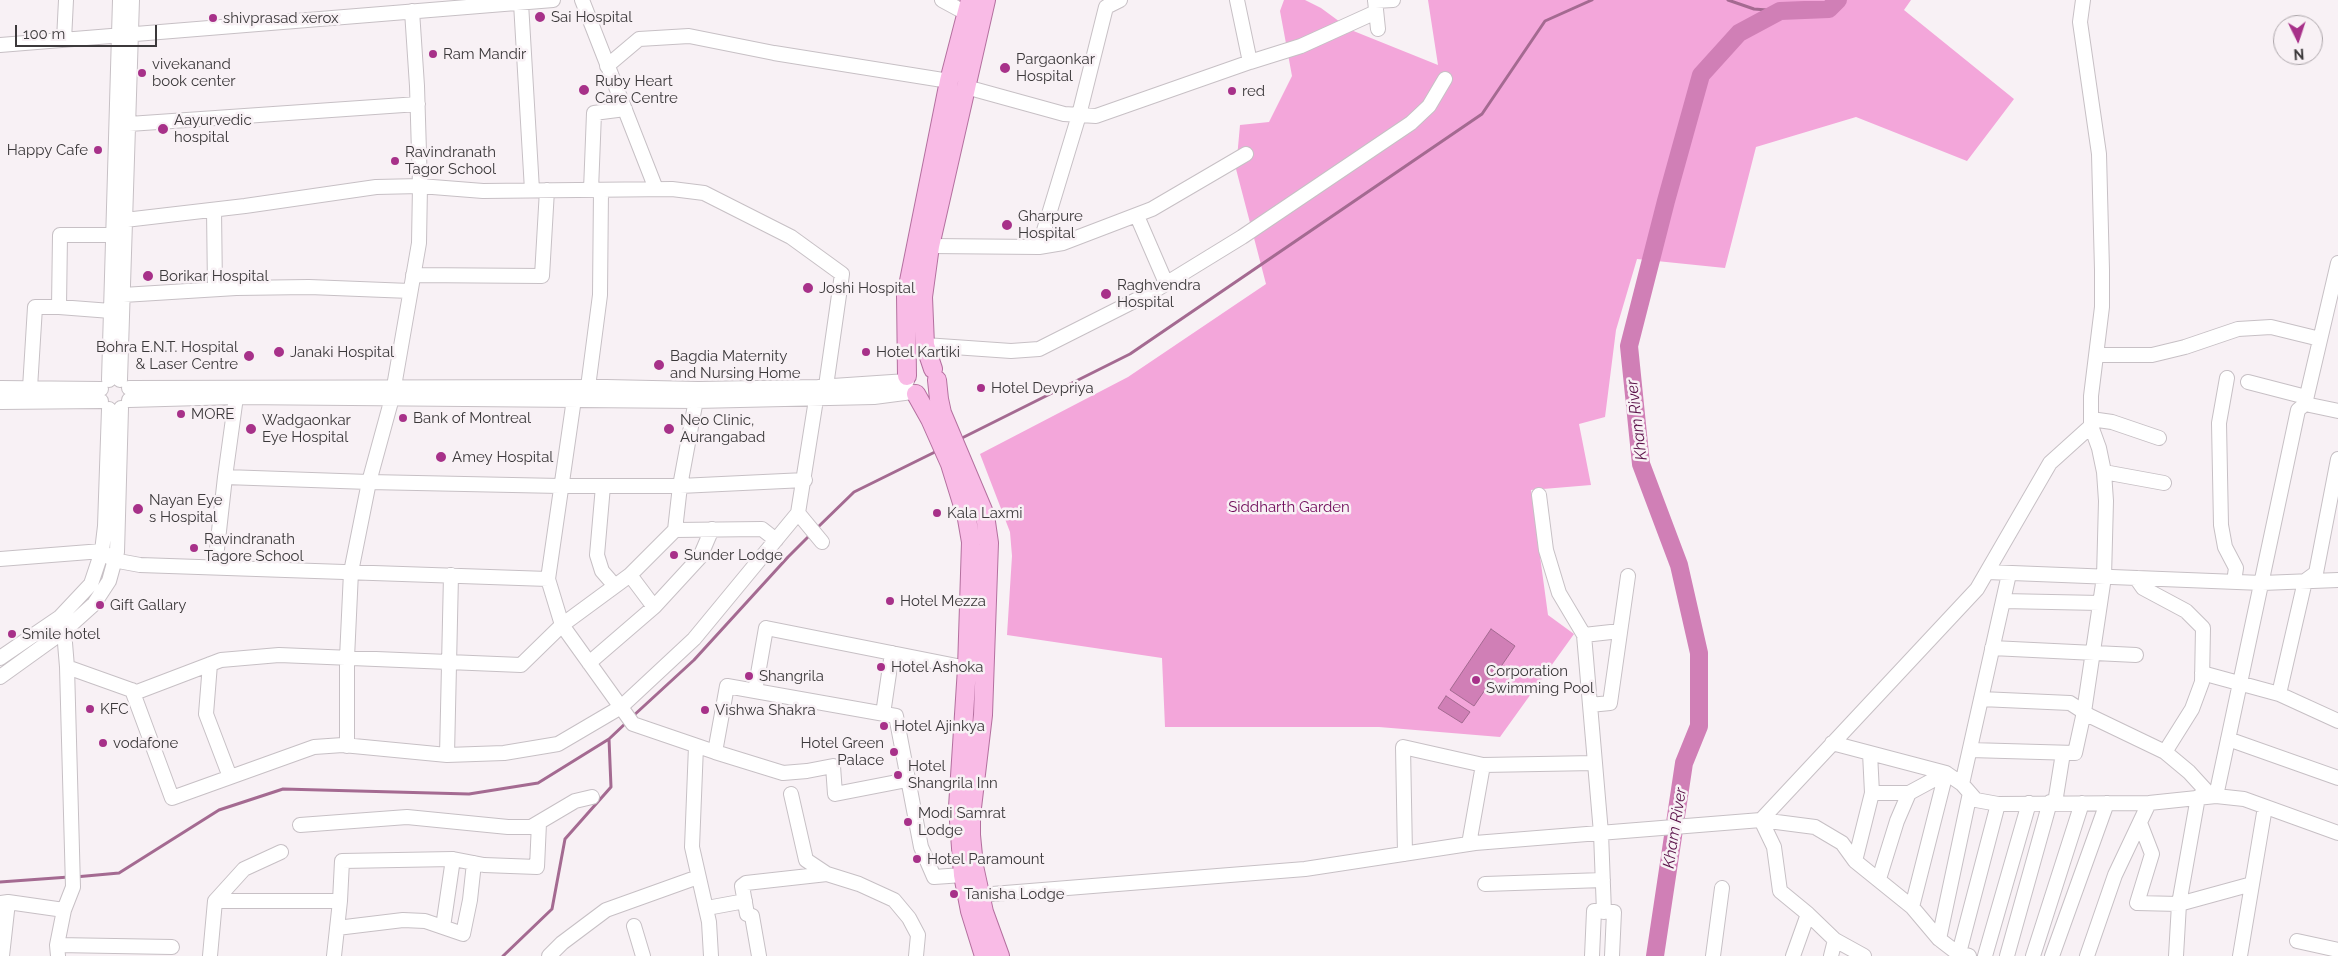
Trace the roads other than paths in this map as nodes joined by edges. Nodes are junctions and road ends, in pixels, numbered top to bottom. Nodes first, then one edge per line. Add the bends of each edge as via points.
1 (66, 0) edge
2 (120, 0) edge
3 (132, 0) edge
4 (553, 0) edge
5 (582, 0) edge
6 (942, 0) edge
7 (986, 0) edge
8 (1120, 0) edge
9 (1237, 0) edge
10 (1393, 0) edge
11 (2083, 0) edge
12 (521, 2) junction
13 (1375, 4) edge
14 (968, 6) edge
15 (412, 11) junction
16 (1378, 29) dead end
17 (125, 34) junction
18 (64, 40) junction
19 (0, 45) edge
20 (1250, 62) junction
21 (608, 66) junction
22 (1444, 79) dead end
23 (958, 84) junction
24 (418, 104) junction
25 (625, 109) junction
26 (1079, 115) junction
27 (129, 124) junction
28 (1246, 154) dead end
29 (420, 186) junction
30 (656, 189) junction
31 (532, 190) junction
32 (547, 190) junction
33 (596, 190) junction
34 (214, 210) junction
35 (1137, 216) junction
36 (126, 220) junction
37 (113, 235) junction
38 (930, 246) junction
39 (1039, 247) junction
40 (2338, 263) edge
41 (413, 275) junction
42 (1166, 283) junction
43 (214, 289) junction
44 (410, 291) junction
45 (123, 295) junction
46 (59, 307) junction
47 (111, 311) junction
48 (2320, 339) junction
49 (925, 345) junction
50 (2096, 355) junction
51 (935, 375) junction
52 (2227, 378) dead end
53 (2248, 382) dead end
54 (910, 386) junction
55 (588, 387) junction
56 (0, 388) edge
57 (30, 388) junction
58 (820, 390) junction
59 (393, 393) junction
60 (115, 394) junction
61 (697, 395) junction
62 (236, 398) junction
63 (574, 399) junction
64 (2306, 400) junction
65 (0, 402) edge
66 (2338, 410) edge
67 (936, 416) junction
68 (2091, 422) junction
69 (2159, 438) dead end
70 (2338, 459) edge
71 (956, 461) junction
72 (2104, 472) junction
73 (225, 477) junction
74 (805, 480) junction
75 (369, 482) junction
76 (2164, 483) dead end
77 (560, 486) junction
78 (603, 486) junction
79 (680, 486) junction
80 (1539, 495) dead end
81 (798, 513) junction
82 (712, 529) junction
83 (675, 530) junction
84 (776, 540) junction
85 (822, 542) dead end
86 (102, 551) junction
87 (0, 559) edge
88 (113, 560) junction
89 (215, 567) junction
90 (351, 572) junction
91 (1987, 572) junction
92 (2009, 574) junction
93 (451, 575) junction
94 (630, 575) junction
95 (1628, 576) dead end
96 (2104, 577) junction
97 (548, 578) junction
98 (2136, 578) junction
99 (2338, 580) edge
100 (2305, 581) junction
101 (2234, 582) junction
102 (2262, 583) junction
103 (615, 586) junction
104 (2002, 601) junction
105 (2100, 604) junction
106 (654, 607) junction
107 (62, 624) junction
108 (562, 625) junction
109 (1620, 631) junction
110 (1584, 635) junction
111 (1992, 648) junction
112 (892, 653) junction
113 (2093, 654) junction
114 (2136, 655) dead end
115 (0, 658) edge
116 (347, 658) junction
117 (449, 662) junction
118 (589, 663) junction
119 (210, 664) junction
120 (68, 667) junction
121 (967, 668) junction
122 (2202, 673) junction
123 (0, 677) edge
124 (2240, 684) junction
125 (132, 690) junction
126 (755, 691) junction
127 (2279, 694) junction
128 (1981, 699) junction
129 (1590, 705) junction
130 (621, 707) junction
131 (2084, 712) junction
132 (883, 714) junction
133 (2338, 721) edge
134 (2228, 740) junction
135 (1832, 743) junction
136 (347, 746) junction
137 (696, 746) junction
138 (1970, 750) junction
139 (715, 752) junction
140 (2165, 752) junction
141 (1870, 753) junction
142 (2063, 753) junction
143 (447, 755) junction
144 (1595, 762) junction
145 (1483, 765) junction
146 (1946, 774) junction
147 (230, 777) junction
148 (2338, 778) edge
149 (907, 780) junction
150 (1966, 788) junction
151 (1872, 793) junction
152 (1910, 793) junction
153 (791, 794) dead end
154 (592, 797) dead end
155 (2208, 797) junction
156 (2053, 802) junction
157 (2029, 803) junction
158 (2082, 803) junction
159 (2107, 803) junction
160 (2149, 803) junction
161 (1998, 804) junction
162 (2265, 807) junction
163 (1761, 820) junction
164 (539, 823) junction
165 (2140, 823) junction
166 (300, 825) dead end
167 (1601, 833) junction
168 (2338, 833) edge
169 (1469, 844) junction
170 (280, 852) dead end
171 (1405, 854) junction
172 (453, 860) junction
173 (1855, 861) junction
174 (474, 863) junction
175 (827, 874) junction
176 (963, 875) junction
177 (698, 877) junction
178 (1879, 879) junction
179 (1603, 880) junction
180 (1485, 884) dead end
181 (2252, 884) junction
182 (1722, 888) dead end
183 (980, 895) junction
184 (215, 901) junction
185 (340, 901) junction
186 (4, 902) edge
187 (744, 902) junction
188 (2179, 904) junction
189 (1912, 907) junction
190 (707, 908) junction
191 (64, 910) junction
192 (1604, 912) junction
193 (1808, 914) junction
194 (634, 926) dead end
195 (442, 927) junction
196 (337, 928) junction
197 (1939, 939) junction
198 (1835, 940) junction
199 (2297, 941) dead end
200 (172, 947) dead end
201 (2338, 950) edge
202 (58, 951) edge
203 (1964, 954) edge
204 (2, 956) edge
205 (210, 956) edge
206 (334, 956) edge
207 (549, 956) edge
208 (643, 956) edge
209 (711, 956) edge
210 (759, 956) edge
211 (916, 956) edge
212 (984, 956) edge
213 (1000, 956) edge
214 (1592, 956) edge
215 (1612, 956) edge
216 (1714, 956) edge
217 (1793, 956) edge
218 (1830, 956) edge
219 (1864, 956) edge
220 (1985, 956) edge
221 (2007, 956) edge
222 (2033, 956) edge
223 (2052, 956) edge
224 (2087, 956) edge
225 (2176, 956) edge
226 (2240, 956) edge

1 - 18 street
2 - 17 street
3 - 17 street
4 - 12 street
5 - 21 street
6 - 14 street
7 - 23 main road
8 - 26 street via 1106,7
9 - 20 street
10 - 13 street
11 - 50 street via 2080,22 2099,154 2102,307
12 - 15 street
12 - 31 street
13 - 16 street
13 - 20 street via 1301,46
14 - 23 main road
15 - 17 street
15 - 24 street
17 - 18 street
17 - 27 street
17 - 37 street
18 - 19 street
20 - 26 street via 1096,116
21 - 23 street via 639,39 688,36
21 - 25 street
22 - 42 street via 1429,106 1411,123 1242,238
23 - 26 street via 1064,114
23 - 38 main road
23 - 54 main road via 906,296
24 - 27 street
24 - 29 street
25 - 30 street
25 - 33 street via 594,114
26 - 39 street
27 - 36 street
28 - 35 street
29 - 31 street via 483,191
29 - 34 street via 376,187
29 - 41 street via 419,243
30 - 33 street
30 - 58 street via 704,193 792,237 842,274
31 - 32 street
32 - 33 street
32 - 41 street via 542,276
33 - 55 street via 600,295
34 - 36 street
34 - 43 street
35 - 39 street via 1064,243
35 - 42 street
36 - 45 street
37 - 46 street via 60,235
37 - 47 street
38 - 39 street
38 - 49 main road via 922,297
40 - 48 street
41 - 44 street
42 - 49 street via 1039,349 1011,351
43 - 44 street via 309,287
43 - 45 street
44 - 59 street
45 - 60 street
46 - 47 street
46 - 57 street via 35,307
47 - 60 street
48 - 50 street via 2271,327 2238,329 2152,354
48 - 64 street
49 - 51 main road
50 - 68 street
51 - 54 main road via 934,390 930,393
51 - 54 main road via 923,365 913,368
51 - 67 main road via 939,399
52 - 101 street via 2219,423 2221,524 2225,547 2236,568
53 - 64 street
54 - 58 street via 874,396
54 - 67 main road
55 - 59 street
55 - 61 street
56 - 57 street
57 - 60 street
58 - 61 street
58 - 74 street
59 - 60 street
59 - 62 street
59 - 63 street
59 - 75 street
60 - 62 street
60 - 65 street
60 - 86 street
60 - 88 street via 117,552
61 - 63 street
61 - 79 street
62 - 73 street
63 - 77 street
64 - 66 street
64 - 102 street via 2298,410
67 - 71 main road
68 - 69 street via 2112,422
68 - 72 street
68 - 91 street via 2050,463
70 - 100 street via 2316,573
71 - 121 main road via 971,542
71 - 183 main road via 985,515 989,543 983,715 971,816 974,866
72 - 76 street
72 - 96 street
73 - 75 street
73 - 89 street
74 - 79 street
74 - 81 street
75 - 77 street
75 - 90 street
77 - 78 street
77 - 97 street
78 - 79 street
78 - 103 street via 596,554 602,571
79 - 83 street
80 - 110 street via 1546,550 1559,594
81 - 84 street
81 - 85 street
82 - 83 street
82 - 84 street via 762,529
82 - 106 street via 700,558
83 - 94 street
84 - 130 street via 694,639
86 - 87 street
86 - 88 street
86 - 107 street via 90,584
88 - 89 street via 140,565
88 - 107 street via 109,581 94,604
89 - 90 street
90 - 93 street
90 - 116 street
91 - 92 street
91 - 135 street via 1977,589 1939,631
92 - 96 street
92 - 104 street
93 - 97 street
93 - 117 street
94 - 103 street
94 - 106 street
95 - 109 street
96 - 98 street
96 - 105 street
97 - 108 street
98 - 101 street
98 - 122 street via 2143,588 2186,611 2203,628
99 - 100 street
100 - 102 street
100 - 127 street
101 - 102 street
102 - 124 street
103 - 108 street
104 - 105 street
104 - 111 street
105 - 113 street
106 - 118 street
107 - 115 street
107 - 120 street
107 - 123 street
108 - 117 street via 521,665
108 - 118 street
109 - 110 street
109 - 129 street via 1610,704
110 - 129 street
111 - 113 street
111 - 128 street
112 - 121 street
112 - 126 street via 766,628
112 - 132 street
113 - 114 street
113 - 131 street
116 - 117 street
116 - 119 street via 279,655 220,660
116 - 136 street
117 - 143 street
118 - 130 street
119 - 125 street via 137,692
119 - 147 street via 206,714
120 - 125 street
120 - 191 street via 73,887
121 - 176 main road via 958,793
122 - 124 street
122 - 140 street via 2192,709
124 - 127 street
124 - 134 street
125 - 147 street via 172,798
126 - 132 street
126 - 139 street via 727,686
127 - 133 street
128 - 131 street via 2070,704
128 - 138 street
129 - 144 street
130 - 137 street via 633,724
130 - 143 street via 558,744 504,753
131 - 140 street
131 - 142 street via 2075,753
132 - 149 street via 896,716
134 - 148 street
134 - 155 street
135 - 141 street
135 - 163 street
136 - 143 street
136 - 147 street via 314,747
137 - 139 street
137 - 177 street via 692,847
138 - 142 street
138 - 150 street
139 - 149 street via 783,773 833,766 835,794
140 - 155 street via 2189,772
141 - 146 street
141 - 151 street
142 - 156 street
144 - 145 street
144 - 167 street
145 - 169 street
145 - 171 street via 1403,747
146 - 150 street
146 - 152 street
146 - 189 street
149 - 176 street via 920,847 934,877
150 - 161 street via 1976,800
150 - 197 street
151 - 152 street
151 - 173 street
152 - 178 street via 1897,821
153 - 175 street via 806,860
154 - 164 street via 575,801
155 - 160 street
155 - 162 street via 2244,799
155 - 188 street
156 - 157 street
156 - 158 street
156 - 221 street
157 - 161 street
157 - 220 street
158 - 159 street
158 - 222 street
159 - 160 street
159 - 223 street
160 - 165 street
161 - 203 street
162 - 168 street
162 - 181 street
163 - 167 street
163 - 173 street via 1815,827 1842,843
163 - 193 street via 1774,847 1780,892
164 - 166 street via 531,827 508,827 407,817
164 - 174 street via 537,867
165 - 188 street via 2152,854 2137,903
165 - 224 street via 2115,875
167 - 169 street
167 - 179 street
169 - 171 street
170 - 184 street via 244,869
171 - 183 street via 1304,869
172 - 174 street
172 - 185 street via 342,861
172 - 195 street
173 - 178 street
174 - 195 street via 463,934
175 - 187 street via 746,883 742,886
175 - 211 street via 894,900 918,935
176 - 212 main road
177 - 190 street
177 - 207 street via 606,910 562,942
178 - 189 street
179 - 180 street
179 - 192 street
181 - 188 street
181 - 226 street
182 - 216 street
183 - 213 main road
184 - 185 street
184 - 205 street
185 - 196 street
186 - 191 street
186 - 204 street
187 - 190 street
187 - 210 street via 747,914 752,916
188 - 225 street
189 - 197 street
190 - 209 street
191 - 202 street
192 - 214 street via 1594,912
192 - 215 street via 1614,912
193 - 198 street
193 - 217 street
194 - 208 street
195 - 196 street via 425,921 403,920
196 - 206 street
197 - 203 street
198 - 218 street
198 - 219 street
199 - 201 street
200 - 202 street

